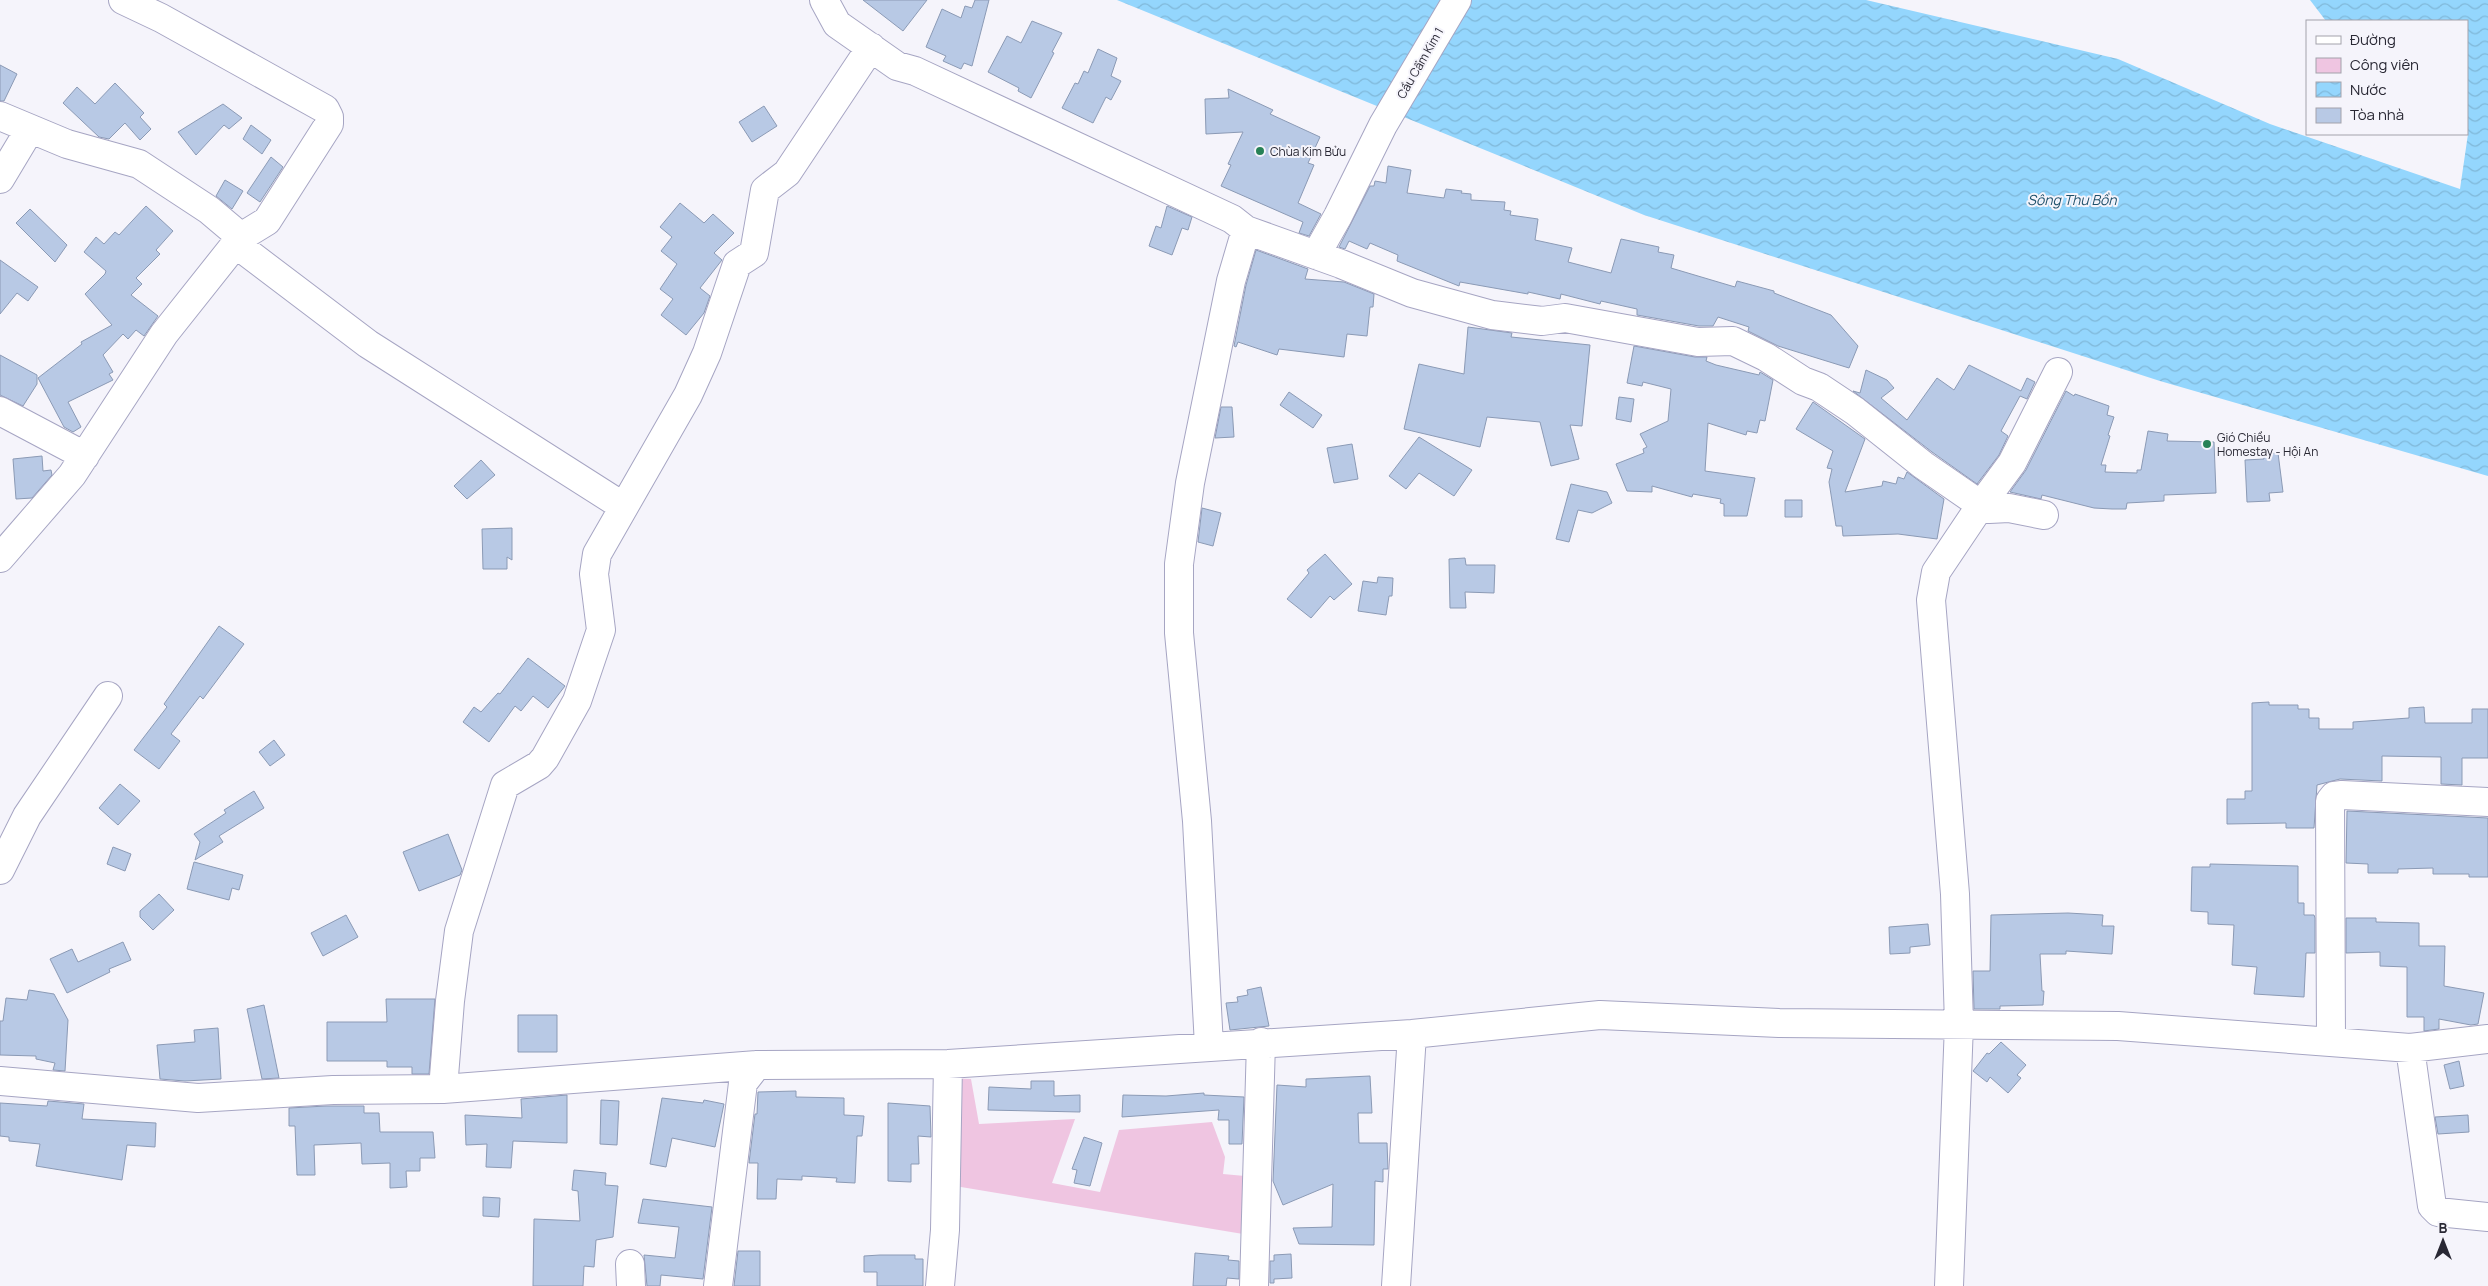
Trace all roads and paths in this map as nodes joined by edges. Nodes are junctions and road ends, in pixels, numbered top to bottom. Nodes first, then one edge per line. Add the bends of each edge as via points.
1 (123, 0) edge
2 (824, 0) edge
3 (1456, 0) edge
4 (871, 47) junction
5 (0, 116) edge
6 (30, 129) junction
7 (0, 179) edge
8 (1246, 230) junction
9 (238, 241) junction
10 (1316, 255) junction
11 (2058, 372) dead end
12 (0, 411) edge
13 (85, 456) junction
14 (1980, 505) junction
15 (624, 507) junction
16 (2044, 515) dead end
17 (0, 558) edge
18 (108, 696) dead end
19 (2488, 802) edge
20 (0, 870) edge
21 (1959, 1024) junction
22 (1412, 1034) junction
23 (2488, 1039) edge
24 (1261, 1042) junction
25 (2331, 1042) junction
26 (1209, 1046) junction
27 (2410, 1048) junction
28 (948, 1064) junction
29 (757, 1065) junction
30 (0, 1081) edge
31 (443, 1089) junction
32 (2488, 1217) edge
33 (718, 1286) edge
34 (940, 1286) edge
35 (1254, 1286) edge
36 (1396, 1286) edge
37 (1949, 1286) edge

1 - 9 street via 170,23 328,113 326,130 268,220
2 - 4 street via 837,24
3 - 10 street, Cầu Cẩm Kim 1 via 1383,125
4 - 8 street via 897,66 915,71 1232,219
4 - 15 street via 787,172 765,190 754,253 737,264 704,361
5 - 6 street
6 - 7 street
6 - 9 street via 67,144 139,164 209,210
8 - 10 street
8 - 26 street via 1229,291 1190,483 1179,564 1179,634 1197,821
9 - 13 street via 164,334
9 - 15 street via 368,344
10 - 14 street via 1412,293 1492,315 1542,321 1565,318 1698,342 1733,341 1819,387
11 - 14 street via 2012,464
12 - 13 street
13 - 17 street
14 - 16 street via 1989,509 2009,508
14 - 21 street via 1936,572 1931,600 1955,894
15 - 31 street via 594,564 601,630 577,701 545,758 505,785 499,800 459,931
18 - 20 street via 27,816
19 - 25 street via 2342,795 2334,796 2330,801
21 - 22 street via 1779,1023 1600,1015
21 - 25 street via 2118,1026
21 - 37 street
22 - 24 street
22 - 36 street
23 - 27 street
24 - 26 street
24 - 35 street
25 - 27 street
26 - 28 street
27 - 32 street via 2432,1206 2438,1212
28 - 29 street
28 - 34 street via 945,1230
29 - 31 street
29 - 33 street via 743,1083
30 - 31 street via 198,1098 334,1090

